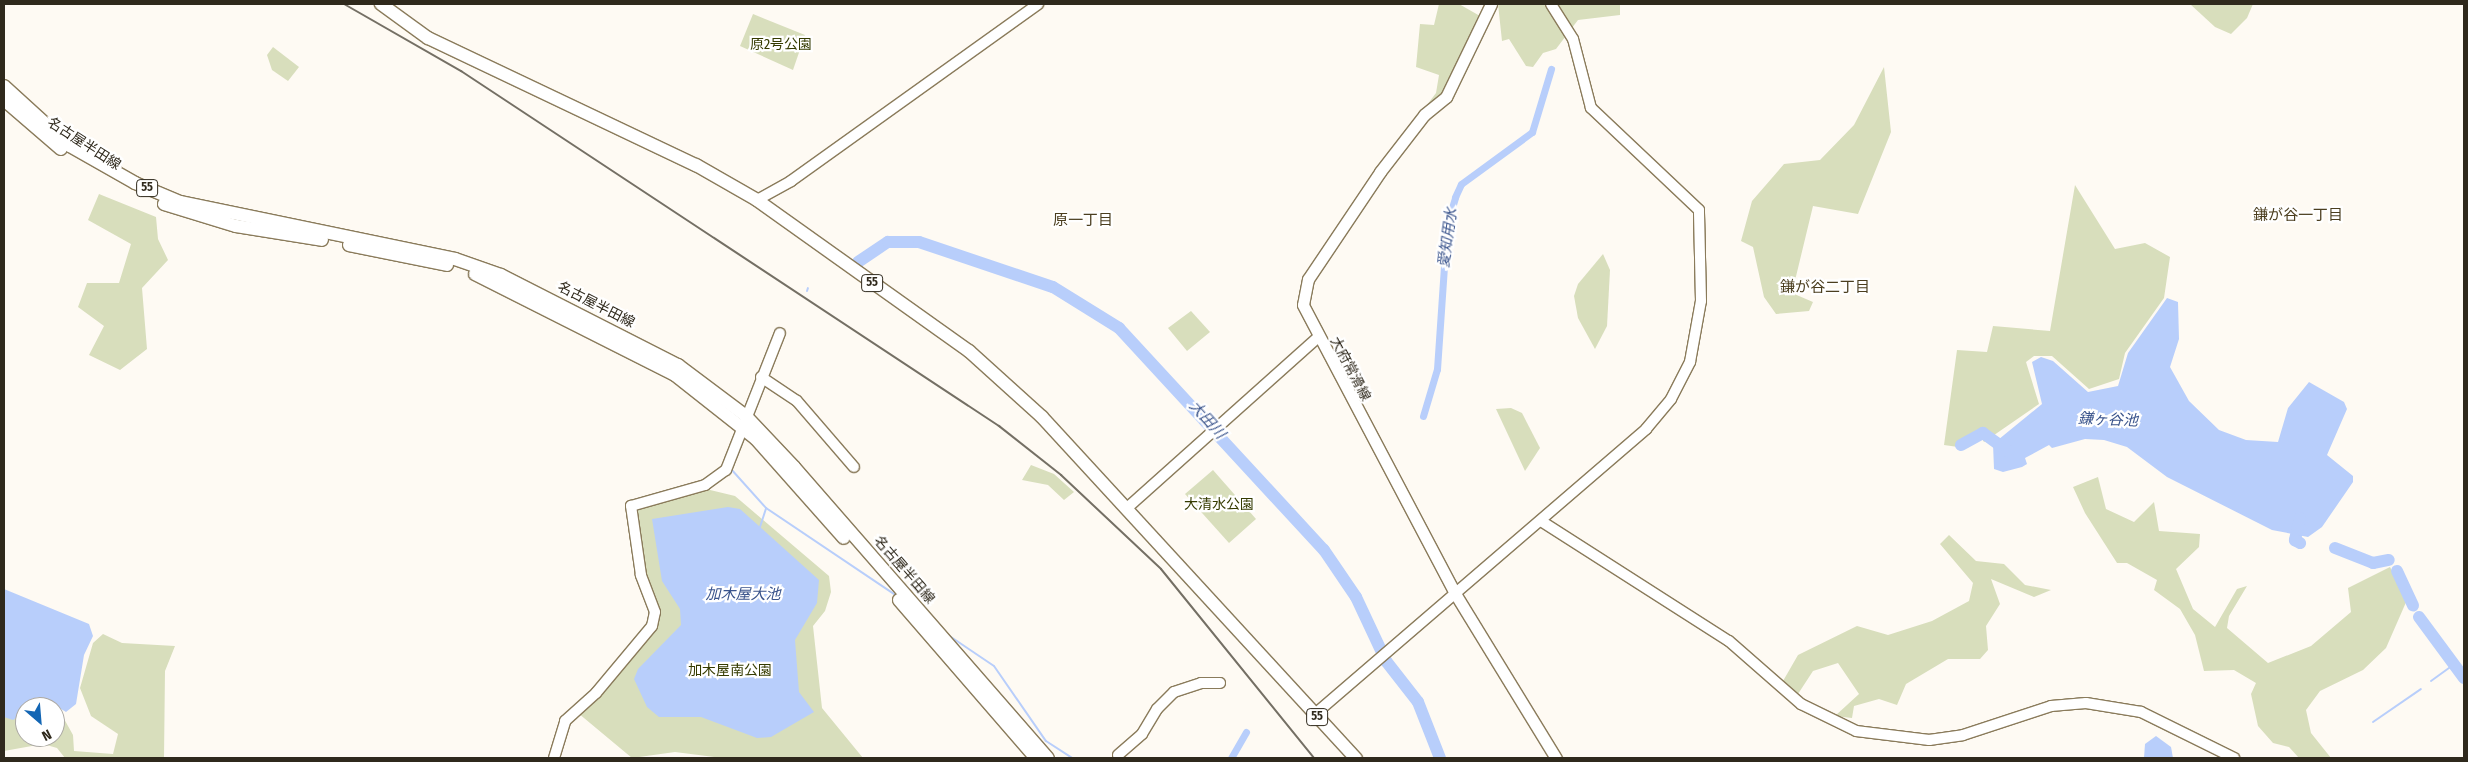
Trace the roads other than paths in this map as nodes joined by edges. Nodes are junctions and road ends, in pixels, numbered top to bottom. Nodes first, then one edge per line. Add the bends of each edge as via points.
1 (381, 4) edge
2 (1038, 4) edge
3 (1491, 4) edge
4 (1551, 4) edge
5 (4, 86) edge
6 (4, 100) edge
7 (757, 200) junction
8 (780, 333) dead end
9 (1317, 338) junction
10 (761, 377) junction
11 (745, 422) junction
12 (854, 466) dead end
13 (1126, 509) junction
14 (1541, 521) junction
15 (1456, 595) junction
16 (1220, 683) dead end
17 (1315, 714) junction
18 (1118, 755) dead end
19 (554, 758) edge
20 (1036, 758) edge
21 (1048, 758) edge
22 (1356, 758) edge
23 (1556, 758) edge
24 (2234, 758) edge

1 - 7 main road, 55 via 436,42 696,164
2 - 7 street via 791,181
3 - 9 main road, 大府常滑線 via 1446,97 1398,146 1308,279 1303,305
4 - 14 street via 1573,39 1591,108 1699,210 1701,301 1690,362 1671,399 1646,429
5 - 11 main road, 名古屋半田線 / 55 via 70,146 135,183 180,202 411,248 501,275 678,365
6 - 11 main road, 名古屋半田線 / 55 via 82,164 176,210 236,226 433,262 487,279 675,375
7 - 13 main road, 55 via 1005,380
8 - 10 street
9 - 13 street
9 - 15 main road, 大府常滑線
10 - 11 street
10 - 12 street via 797,402
11 - 19 street via 729,466 718,478 631,506 641,575 655,612 652,626 596,693 565,721
11 - 20 main road, 名古屋半田線 / 55
11 - 21 main road, 名古屋半田線 / 55
13 - 17 main road, 55
14 - 15 street
14 - 24 street via 1729,641 1801,704 1856,731 1929,740 1963,735 2052,706 2086,703 2141,712
15 - 17 street
15 - 23 main road, 大府常滑線
16 - 18 street via 1201,683 1174,692 1157,709 1142,734
17 - 22 main road, 55

